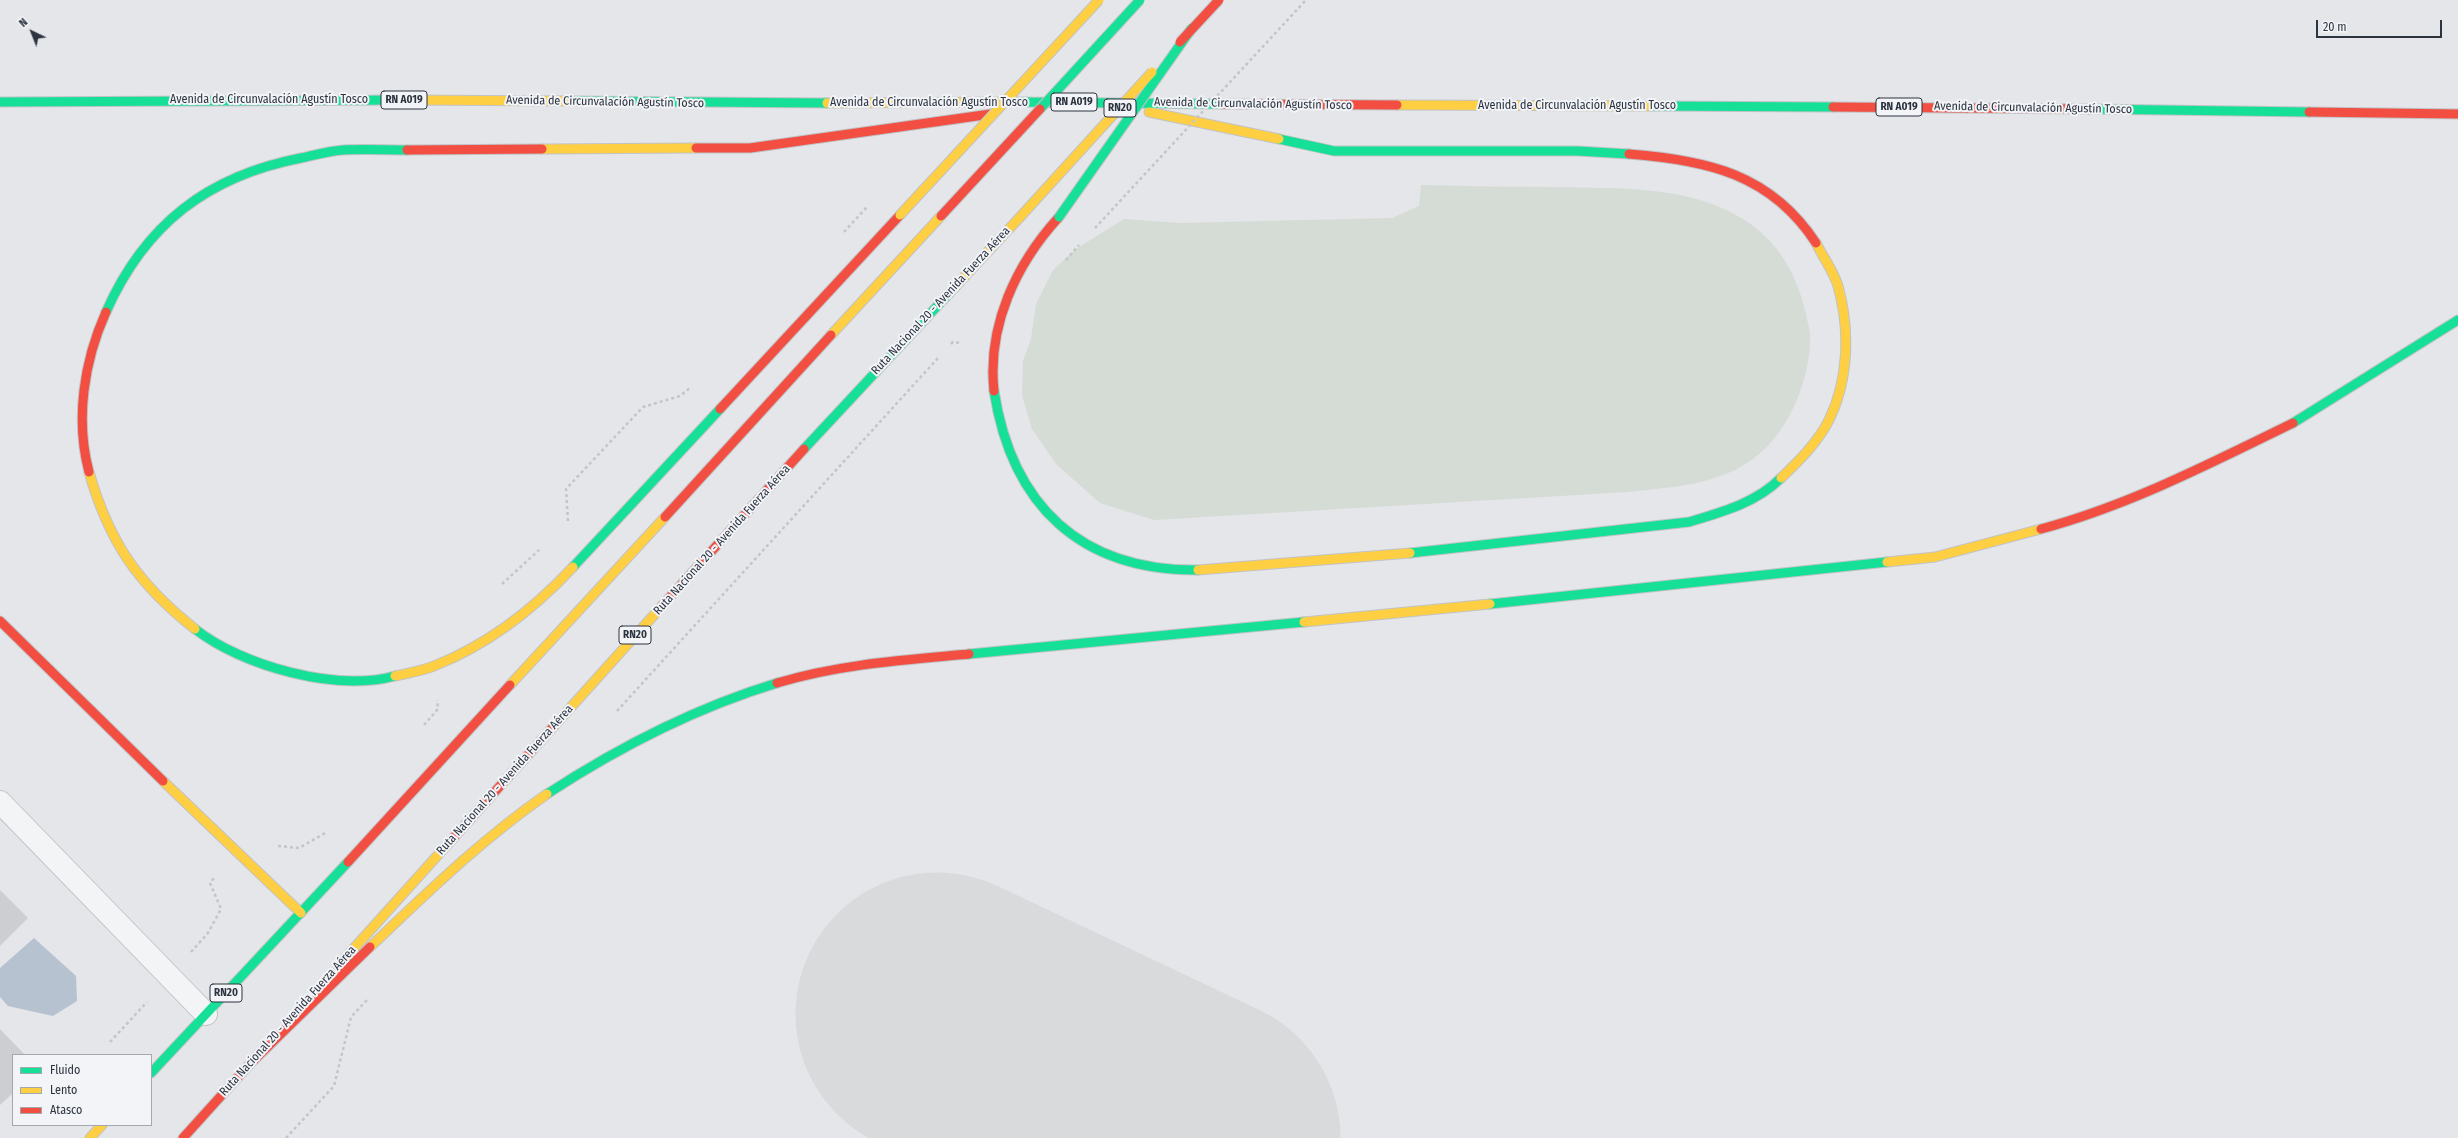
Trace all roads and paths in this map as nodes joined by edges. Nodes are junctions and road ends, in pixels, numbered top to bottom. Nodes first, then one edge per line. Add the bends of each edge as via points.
1 (1099, 0) edge
2 (1140, 0) edge
3 (1220, 0) edge
4 (1306, 0) edge
5 (1192, 28) junction
6 (0, 102) edge
7 (1073, 102) junction
8 (1099, 102) junction
9 (2458, 114) edge
10 (1093, 231) dead end
11 (1082, 242) dead end
12 (1061, 265) dead end
13 (2458, 320) edge
14 (993, 345) junction
15 (947, 348) dead end
16 (942, 354) dead end
17 (0, 622) edge
18 (624, 747) junction
19 (0, 802) edge
20 (301, 913) junction
21 (372, 995) dead end
22 (206, 1014) junction
23 (254, 1060) junction
24 (152, 1072) edge
25 (101, 1126) edge
26 (90, 1138) edge
27 (183, 1138) edge
28 (286, 1138) edge

1 - 7 main road, bridge via 900,215 547,595 476,645 431,667 380,679 325,681 275,670 224,649 181,620 139,577 112,534 93,487 83,439 84,384 96,332 121,278 152,235 191,202 226,180 278,163 342,150 750,148
2 - 20 main road, RN20, bridge
3 - 5 main road, Ruta Nacional 20 - Avenida Fuerza Aérea / RN20, bridge
4 - 10 path, bridge
5 - 14 main road, bridge via 1059,217 1029,254 1006,295
5 - 23 main road, Ruta Nacional 20 - Avenida Fuerza Aérea / RN20, bridge via 753,504
6 - 7 main road, Avenida de Circunvalación Agustín Tosco / RN A019 via 276,99
7 - 8 main road, Avenida de Circunvalación Agustín Tosco / RN A019
8 - 9 main road, Avenida de Circunvalación Agustín Tosco / RN A019 via 1340,106 2021,108
8 - 14 main road via 1334,151 1578,151 1669,157 1720,169 1757,184 1792,210 1816,242 1838,285 1846,328 1844,375 1828,420 1804,456 1772,487 1733,509 1689,522 1411,553 1191,572 1148,568 1102,553 1066,530 1034,498 1013,463 998,421 992,383
11 - 12 path, bridge
13 - 18 main road via 2294,422 2189,474 2129,500 2070,521 1935,557 1424,610 857,664 804,674 754,690 698,712
14 - 15 path via 953,342
16 - 18 path via 607,723
17 - 20 main road via 238,855
18 - 23 main road via 558,786 453,867
19 - 22 lane
20 - 22 main road, RN20
21 - 28 path via 351,1017 334,1086
22 - 24 main road, RN20
23 - 27 main road, Ruta Nacional 20 - Avenida Fuerza Aérea / RN20
25 - 26 main road

